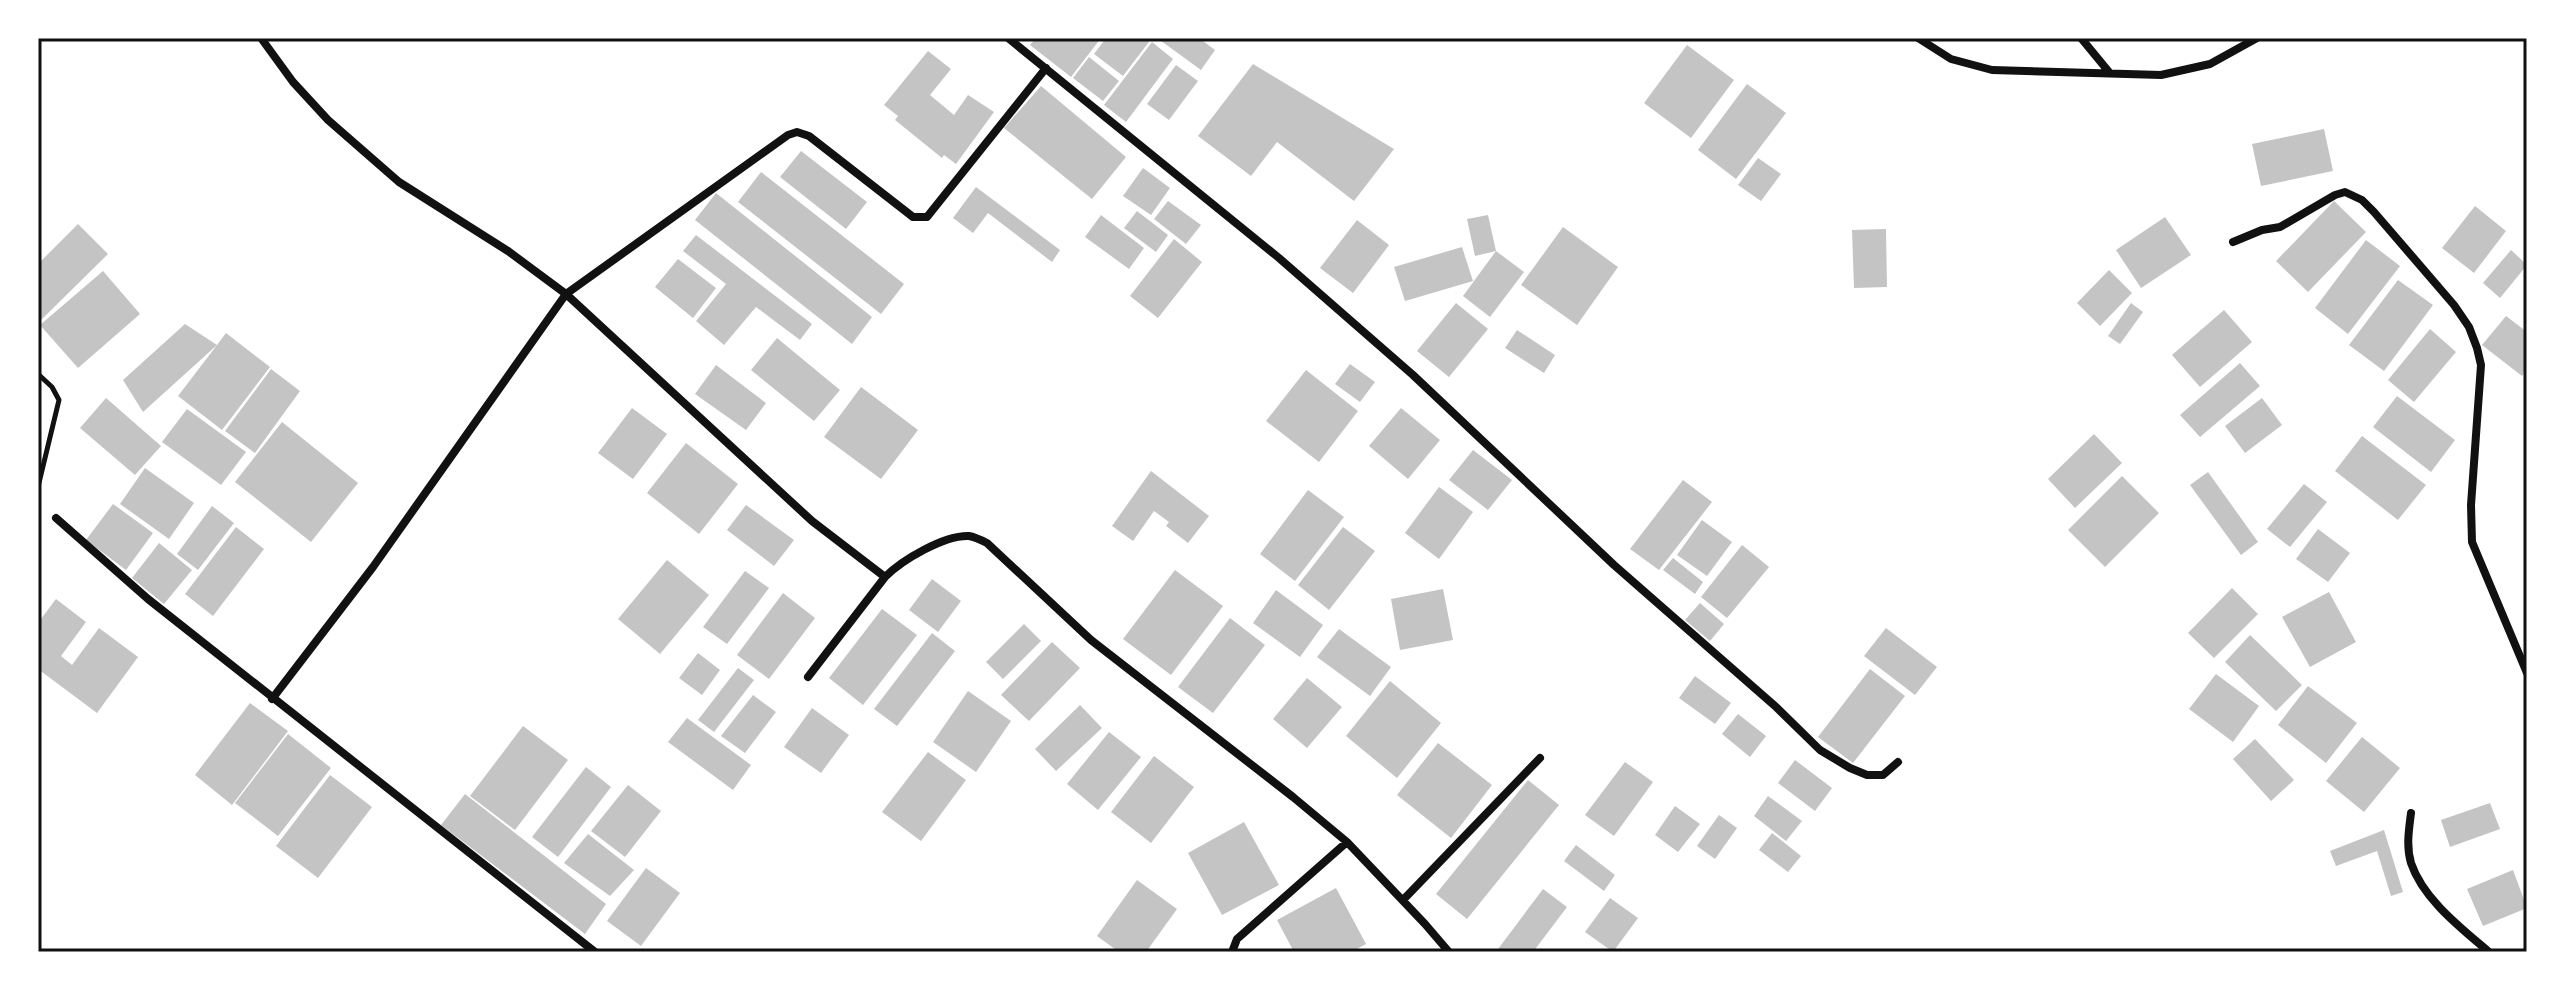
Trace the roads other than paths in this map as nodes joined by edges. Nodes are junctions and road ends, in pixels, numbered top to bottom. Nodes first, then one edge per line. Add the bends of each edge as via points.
1 (261, 38) edge
2 (1008, 38) edge
3 (1918, 38) edge
4 (2081, 38) edge
5 (2257, 38) edge
6 (1046, 68) junction
7 (2109, 72) junction
8 (2233, 242) dead end
9 (566, 294) junction
10 (56, 518) dead end
11 (885, 577) junction
12 (2527, 673) edge
13 (808, 677) dead end
14 (272, 699) junction
15 (1540, 758) dead end
16 (1898, 762) dead end
17 (2411, 813) dead end
18 (1347, 842) junction
19 (1403, 900) junction
20 (595, 952) edge
21 (1232, 952) edge
22 (1449, 952) edge
23 (2489, 952) edge

1 - 9 street via 328,120 399,182
2 - 6 street
3 - 7 street via 1951,59 1992,70
4 - 7 street
5 - 7 street via 2210,64 2161,75
6 - 9 street via 927,217 913,217 797,132
6 - 16 street via 1380,346 1820,750 1867,775 1883,775
8 - 12 street via 2280,227 2345,192 2374,212 2454,305 2469,327 2481,365 2472,542
9 - 11 street via 812,521
9 - 14 street via 373,567
10 - 14 street
11 - 13 street
11 - 18 street via 900,562 955,537 973,536 987,543 1091,640
14 - 20 street
15 - 19 street
17 - 23 street via 2407,838 2422,885
18 - 19 street
18 - 21 street via 1237,939
19 - 22 street

